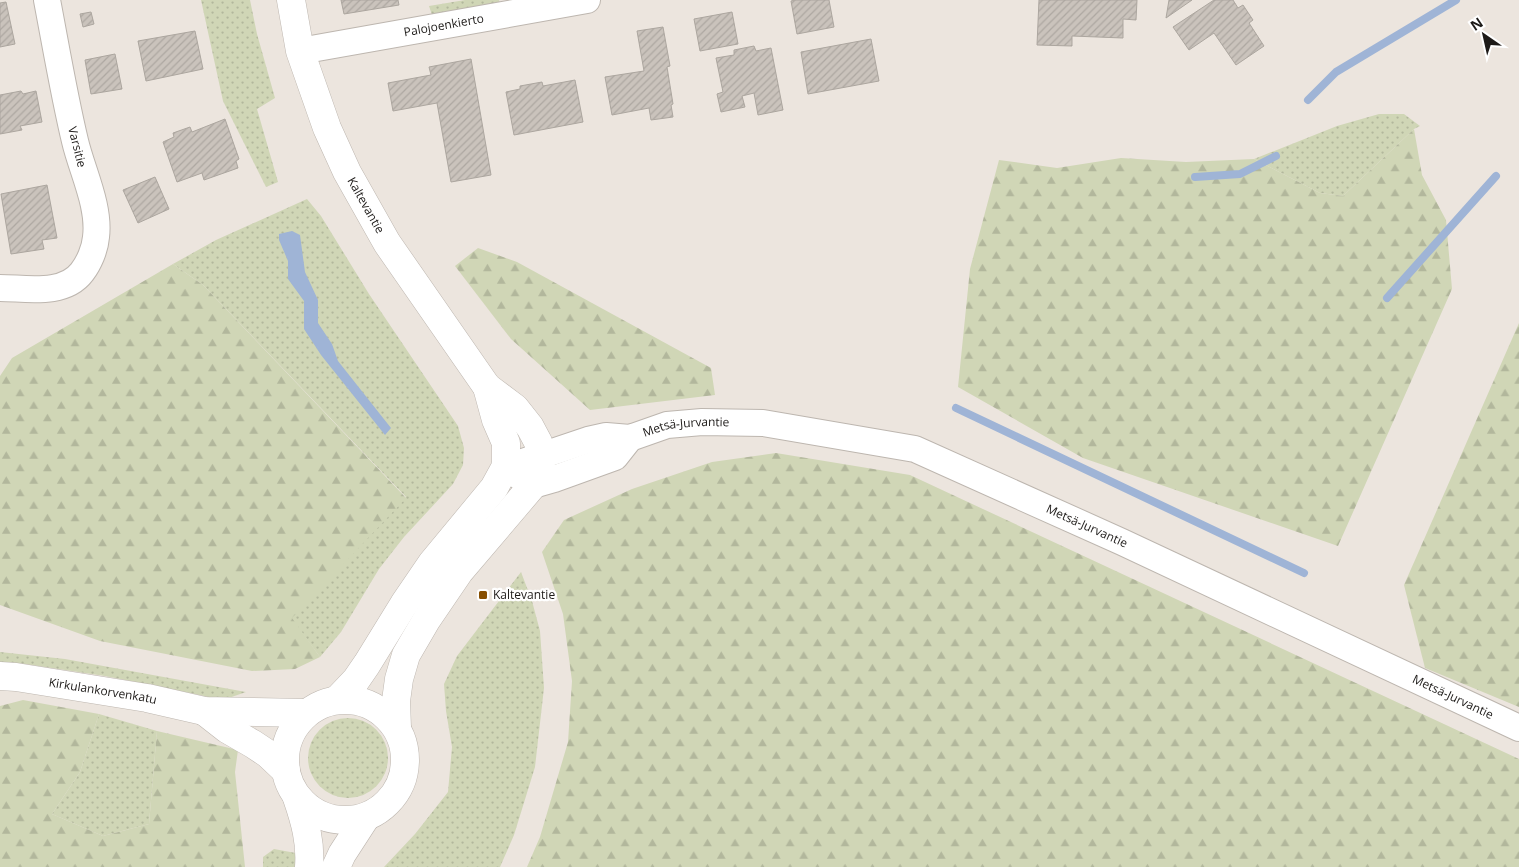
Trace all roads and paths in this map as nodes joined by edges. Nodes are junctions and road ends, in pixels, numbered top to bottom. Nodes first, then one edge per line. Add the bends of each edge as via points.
1 (47, 0) edge
2 (291, 0) edge
3 (587, 0) edge
4 (300, 51) junction
5 (0, 288) edge
6 (487, 387) junction
7 (630, 438) junction
8 (541, 456) junction
9 (504, 468) junction
10 (532, 485) junction
11 (0, 676) edge
12 (337, 700) junction
13 (204, 711) junction
14 (306, 713) junction
15 (397, 728) junction
16 (1519, 728) edge
17 (286, 772) junction
18 (297, 798) junction
19 (366, 817) junction
20 (309, 867) edge
21 (336, 867) edge

1 - 5 street, Varsitie via 75,142 96,213 96,238 82,273 67,284 52,288
2 - 4 street, Kaltevantie
3 - 4 street, Palojoenkierto
4 - 6 street, Kaltevantie via 327,128 369,212
6 - 8 street, Kaltevantie via 515,408 530,427
6 - 9 street, Kaltevantie via 506,443
7 - 8 street, Metsä-Jurvantie via 606,436
7 - 10 street, Metsä-Jurvantie via 615,457
7 - 16 street, Metsä-Jurvantie via 667,426 702,422 762,423 915,448
8 - 9 street, Metsä-Jurvantie
8 - 10 street via 540,469
9 - 10 street
9 - 12 street, Kaltevantie via 494,488 432,563 356,680
10 - 15 street via 459,572 406,655 396,701
11 - 13 street, Kirkulankorvenkatu via 146,698
12 - 14 street
12 - 15 street via 371,705
13 - 14 street, Kirkulankorvenkatu
13 - 17 street, Kirkulankorvenkatu via 227,730 268,754
14 - 17 street via 294,726 287,742
15 - 19 street via 404,745 406,763 402,780 394,796
17 - 18 street
18 - 19 street via 312,811 330,819 348,821
18 - 20 street via 306,823
19 - 21 street

